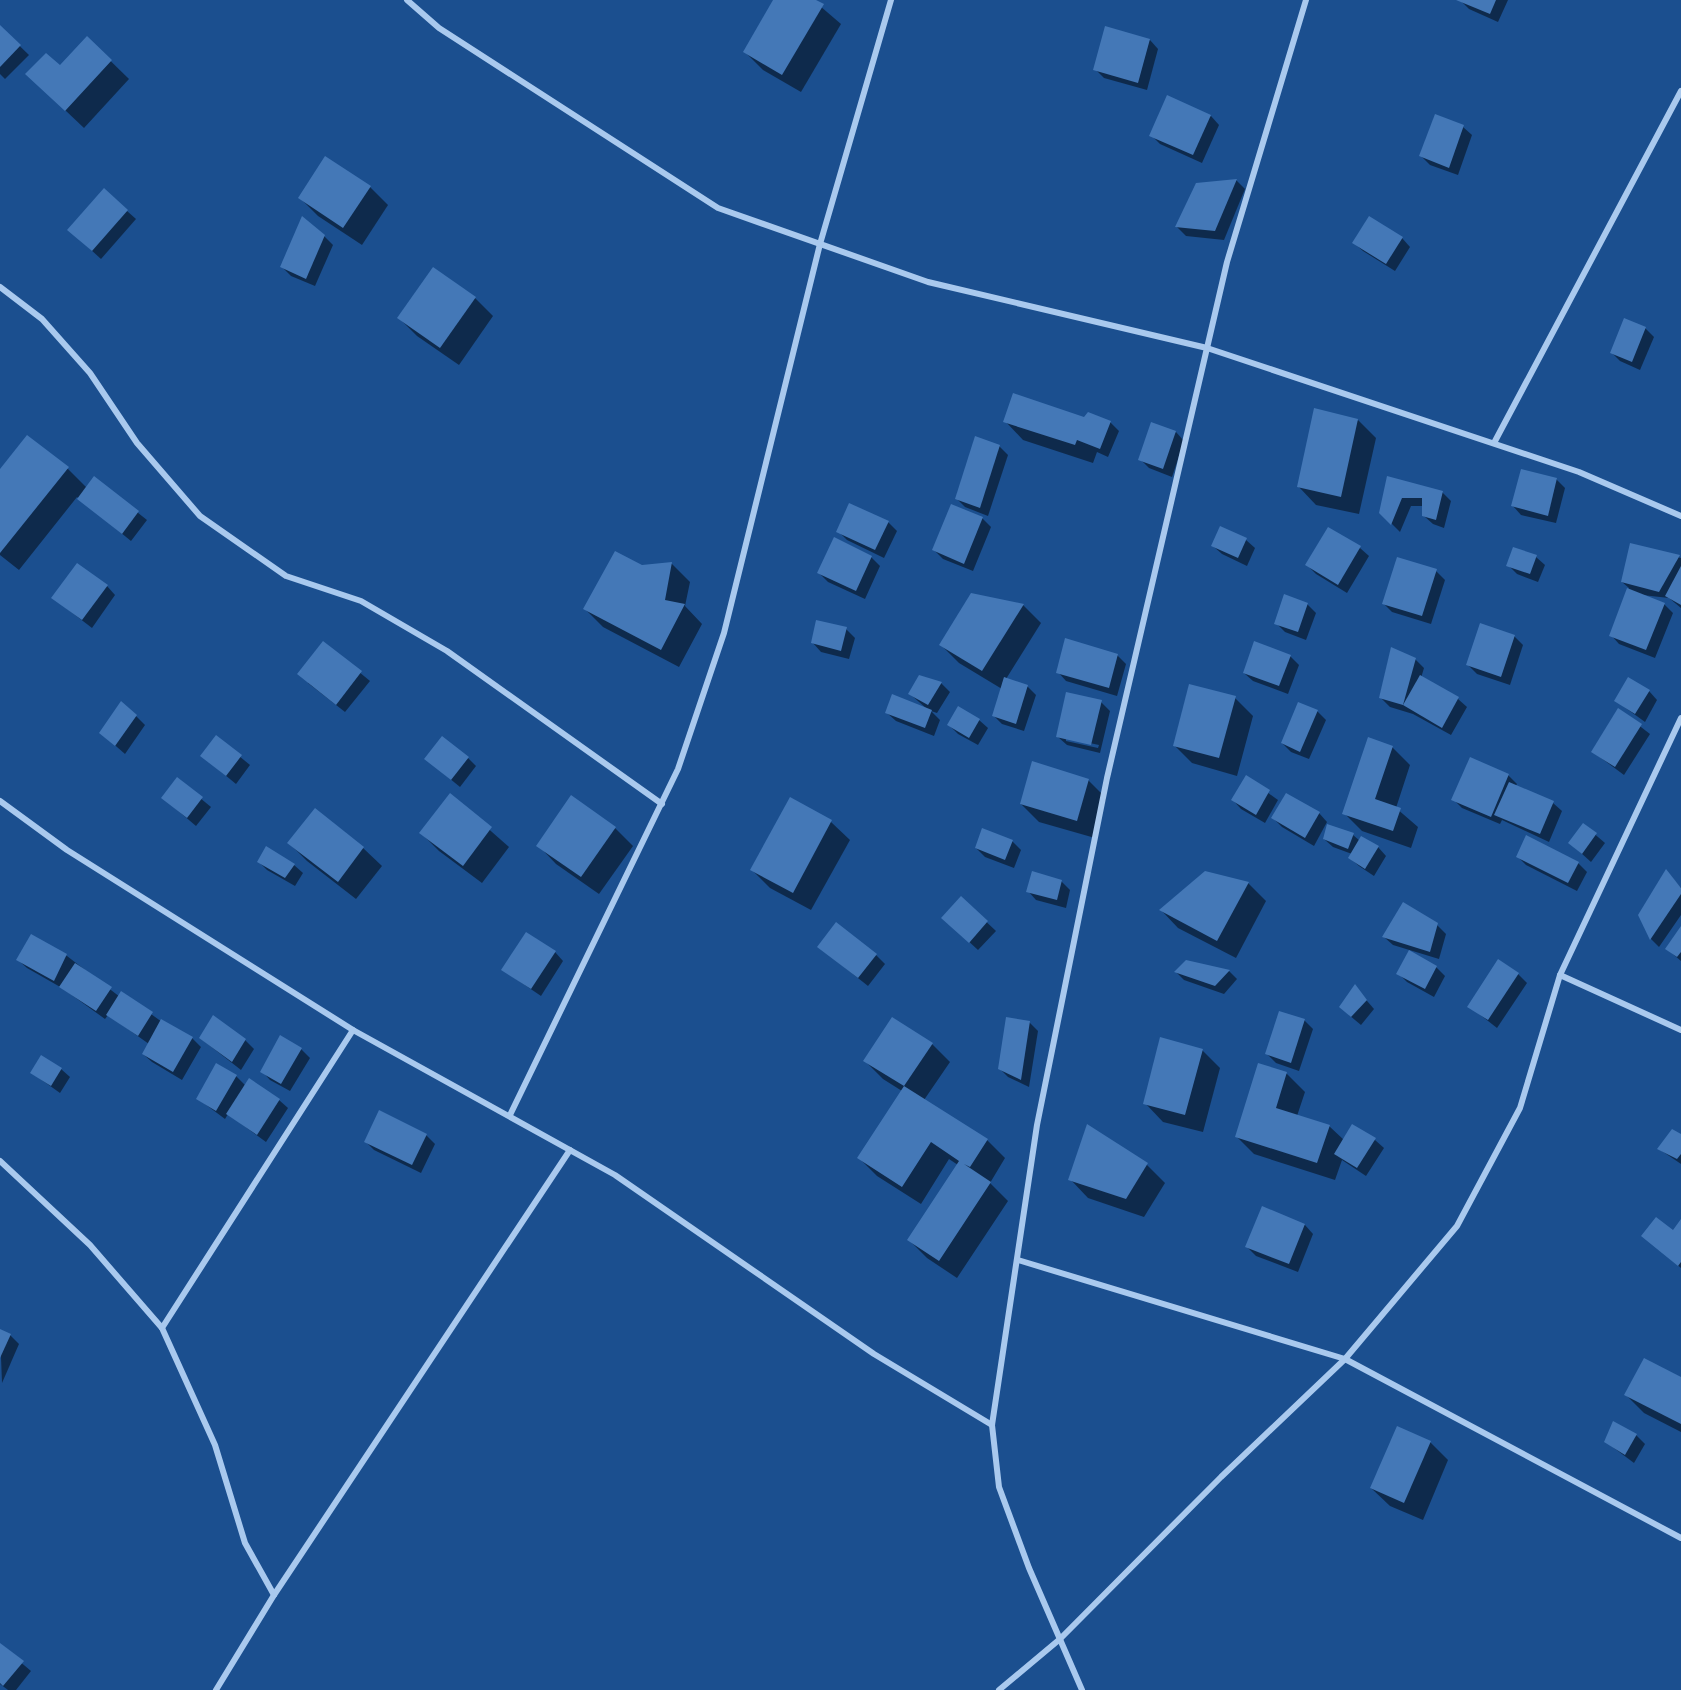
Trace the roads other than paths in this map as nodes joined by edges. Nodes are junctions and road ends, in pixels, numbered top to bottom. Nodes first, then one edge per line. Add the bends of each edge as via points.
1 (407, 0) edge
2 (891, 0) edge
3 (1306, 0) edge
4 (1681, 91) edge
5 (820, 244) junction
6 (0, 286) edge
7 (1208, 348) junction
8 (1494, 443) junction
9 (1681, 516) edge
10 (1681, 718) edge
11 (0, 801) edge
12 (662, 804) junction
13 (1560, 975) junction
14 (353, 1030) junction
15 (1681, 1030) edge
16 (510, 1115) junction
17 (570, 1150) junction
18 (0, 1161) edge
19 (1017, 1260) junction
20 (162, 1328) junction
21 (1345, 1359) junction
22 (992, 1425) junction
23 (1681, 1538) edge
24 (274, 1595) junction
25 (1060, 1639) junction
26 (216, 1690) edge
27 (999, 1690) edge
28 (1082, 1690) edge

1 - 5 street via 439,28 718,208
2 - 5 street
3 - 7 street via 1227,262
4 - 8 street
5 - 7 street via 928,282
5 - 12 street via 724,633 678,769
6 - 12 street via 42,319 90,373 137,443 200,516 286,576 361,601 447,651
7 - 8 street
7 - 19 street via 1107,778 1037,1125
8 - 9 street via 1580,472
10 - 13 street
11 - 14 street via 67,850
12 - 16 street
13 - 15 street
13 - 21 street via 1520,1108 1456,1226
14 - 16 street
14 - 20 street
16 - 17 street
17 - 22 street via 615,1175 874,1354
17 - 24 street
18 - 20 street via 90,1245
19 - 21 street
19 - 22 street
20 - 24 street via 215,1445 245,1543
21 - 23 street
21 - 25 street
22 - 25 street via 999,1487
24 - 26 street
25 - 27 street
25 - 28 street

